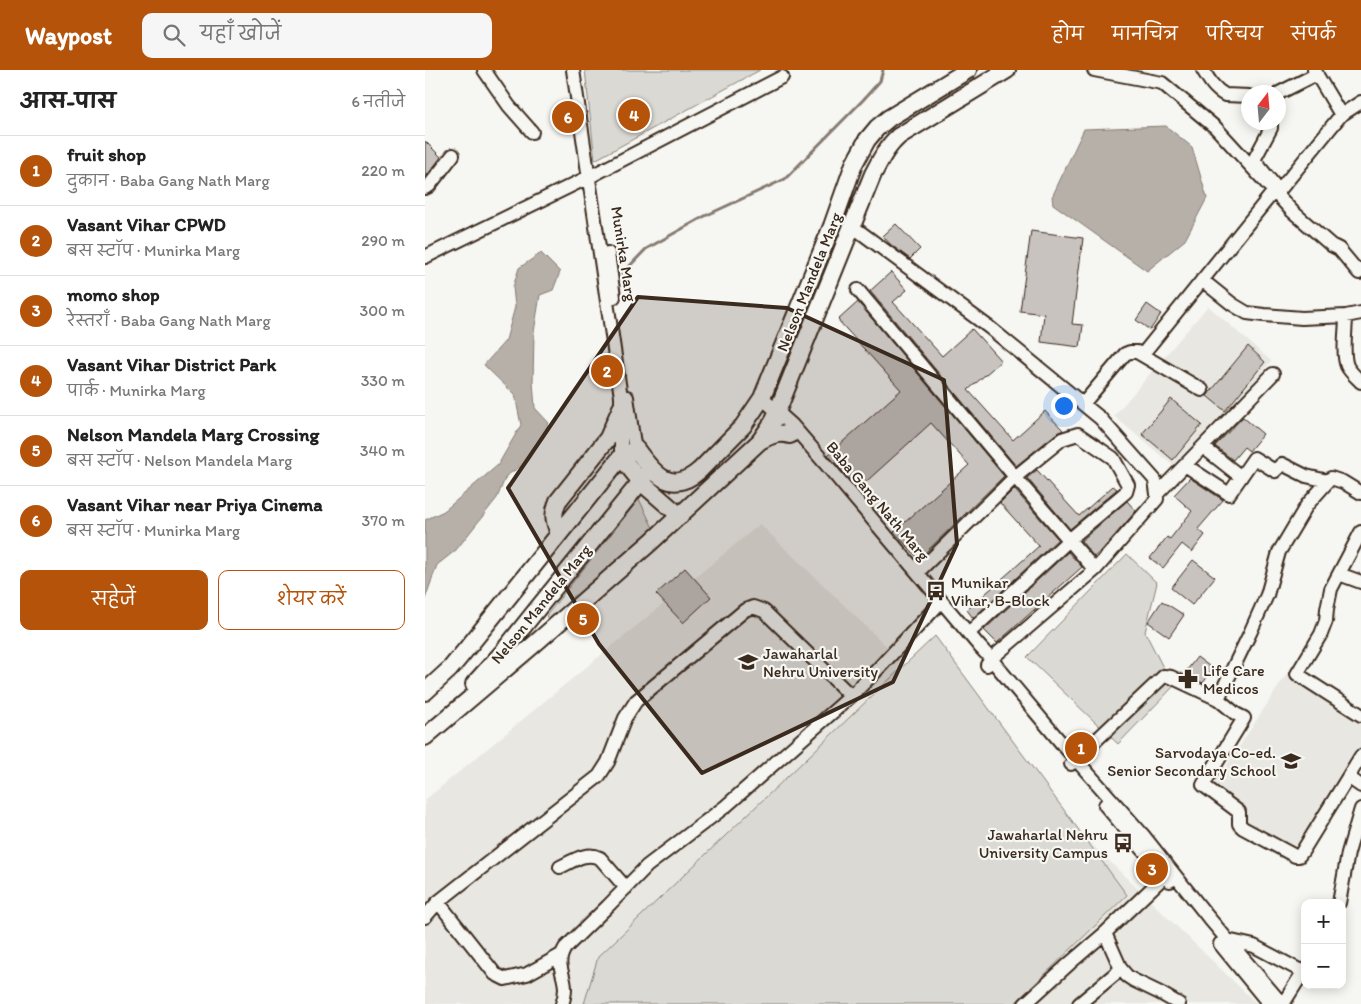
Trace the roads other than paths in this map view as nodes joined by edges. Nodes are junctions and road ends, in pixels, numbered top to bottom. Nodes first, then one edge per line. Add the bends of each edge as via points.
1 (484, 70) edge
2 (573, 70) edge
3 (580, 70) edge
4 (968, 70) edge
5 (1007, 70) edge
6 (1094, 70) edge
7 (1203, 70) edge
8 (1315, 72) edge
9 (782, 78) dead end
10 (1286, 89) edge
11 (1241, 95) edge
12 (1361, 102) edge
13 (1341, 115) junction
14 (1270, 130) edge
15 (532, 132) dead end
16 (453, 155) dead end
17 (591, 175) junction
18 (425, 188) edge
19 (1273, 191) junction
20 (852, 226) junction
21 (425, 257) edge
22 (1360, 272) edge
23 (1202, 280) junction
24 (858, 290) dead end
25 (1361, 312) edge
26 (1346, 316) junction
27 (1142, 355) junction
28 (1273, 374) dead end
29 (1361, 382) edge
30 (1202, 390) dead end
31 (759, 404) junction
32 (1083, 404) junction
33 (621, 412) junction
34 (775, 416) junction
35 (790, 435) junction
36 (761, 441) junction
37 (1203, 446) junction
38 (635, 447) junction
39 (621, 457) junction
40 (1185, 465) junction
41 (651, 470) junction
42 (1015, 477) junction
43 (1241, 478) junction
44 (1328, 481) junction
45 (641, 482) junction
46 (1361, 493) edge
47 (1157, 494) junction
48 (680, 516) junction
49 (1361, 532) edge
50 (559, 534) junction
51 (1069, 540) junction
52 (1095, 570) junction
53 (918, 572) junction
54 (1339, 574) junction
55 (1361, 582) edge
56 (936, 606) junction
57 (973, 629) dead end
58 (989, 662) junction
59 (425, 692) edge
60 (851, 696) junction
61 (1218, 698) junction
62 (1361, 715) edge
63 (425, 732) edge
64 (425, 737) edge
65 (1361, 756) edge
66 (1073, 762) junction
67 (1349, 778) junction
68 (1361, 786) edge
69 (1361, 810) edge
70 (560, 867) dead end
71 (1167, 873) junction
72 (626, 888) junction
73 (1340, 899) edge
74 (438, 902) junction
75 (425, 917) edge
76 (1105, 933) junction
77 (1227, 940) junction
78 (561, 955) junction
79 (1121, 969) junction
80 (1301, 970) edge
81 (1301, 976) edge
82 (562, 1004) edge
83 (1025, 1004) edge
84 (1079, 1004) edge
85 (1179, 1004) edge
86 (1269, 1004) edge
87 (1282, 1004) edge

1 - 15 street
2 - 17 street, Munirka Marg
3 - 17 street, Munirka Marg
4 - 31 main road, Nelson Mandela Marg via 889,118 867,140 854,164
5 - 20 main road, Nelson Mandela Marg via 893,141 873,174
6 - 19 street via 1162,83 1216,128
7 - 11 street via 1222,93
8 - 10 street
8 - 13 street
9 - 17 street
12 - 13 street
13 - 14 street via 1279,191 1254,160
16 - 18 street
17 - 21 street
17 - 33 street, Munirka Marg
17 - 38 street, Munirka Marg via 613,291
19 - 22 street via 1339,249
19 - 23 street
20 - 32 street via 990,328
20 - 34 main road, Nelson Mandela Marg
23 - 26 street via 1247,313 1302,318
23 - 27 street
24 - 42 street
25 - 26 street
26 - 29 street via 1347,367
27 - 30 street
27 - 32 street via 1134,351 1125,354
28 - 37 street
31 - 34 street
31 - 41 main road, Nelson Mandela Marg via 743,426 695,475 673,483
32 - 47 street via 1100,418 1155,480
33 - 39 street, Munirka Marg
33 - 50 main road via 608,438 558,501 554,513
34 - 35 street, Baba Gang Nath Marg
34 - 36 main road, Nelson Mandela Marg
34 - 53 street, Baba Gang Nath Marg via 792,425
35 - 36 main road via 777,433
35 - 56 street, Baba Gang Nath Marg
36 - 48 main road
37 - 40 street
37 - 43 street
38 - 39 main road
38 - 41 main road, Nelson Mandela Marg
39 - 45 main road
39 - 50 main road, Nelson Mandela Marg
40 - 43 street via 1229,494
40 - 47 street
41 - 45 main road, Nelson Mandela Marg
42 - 51 street
42 - 51 street via 1062,439 1078,434 1113,458 1128,485 1126,492
42 - 53 street
43 - 44 street via 1254,458 1275,471 1282,464 1306,476
44 - 46 street via 1331,478 1343,482
44 - 61 street via 1307,505 1279,552 1267,595
45 - 48 main road
45 - 63 main road, Nelson Mandela Marg via 502,653
47 - 52 street via 1157,499
48 - 64 main road
49 - 54 street
50 - 59 main road, Nelson Mandela Marg via 450,669
51 - 52 street
51 - 57 street
52 - 58 street
53 - 58 street, Baba Gang Nath Marg
54 - 55 street
54 - 62 street via 1331,589 1321,634 1297,674
56 - 58 street, Baba Gang Nath Marg via 974,652
56 - 60 street
58 - 66 street, Baba Gang Nath Marg
60 - 72 street via 726,806 647,866
60 - 74 street via 764,611 753,607 745,610 637,701 625,718 599,776
61 - 66 street via 1166,675
61 - 67 street via 1244,718 1203,784 1239,812 1239,824 1243,828 1291,855 1299,856
65 - 67 street
66 - 71 street, Baba Gang Nath Marg via 1143,835 1163,859
67 - 68 street
69 - 73 street via 1348,853
70 - 72 street via 586,855 596,856
71 - 76 street
71 - 77 street, Baba Gang Nath Marg
71 - 86 street, Baba Gang Nath Marg
72 - 78 street
74 - 75 street
74 - 78 street via 495,974 505,979 527,974
76 - 79 street
76 - 83 street
77 - 80 street via 1254,946
77 - 87 street, Baba Gang Nath Marg
78 - 82 street via 565,988
79 - 84 street
79 - 85 street via 1133,980
81 - 87 street

